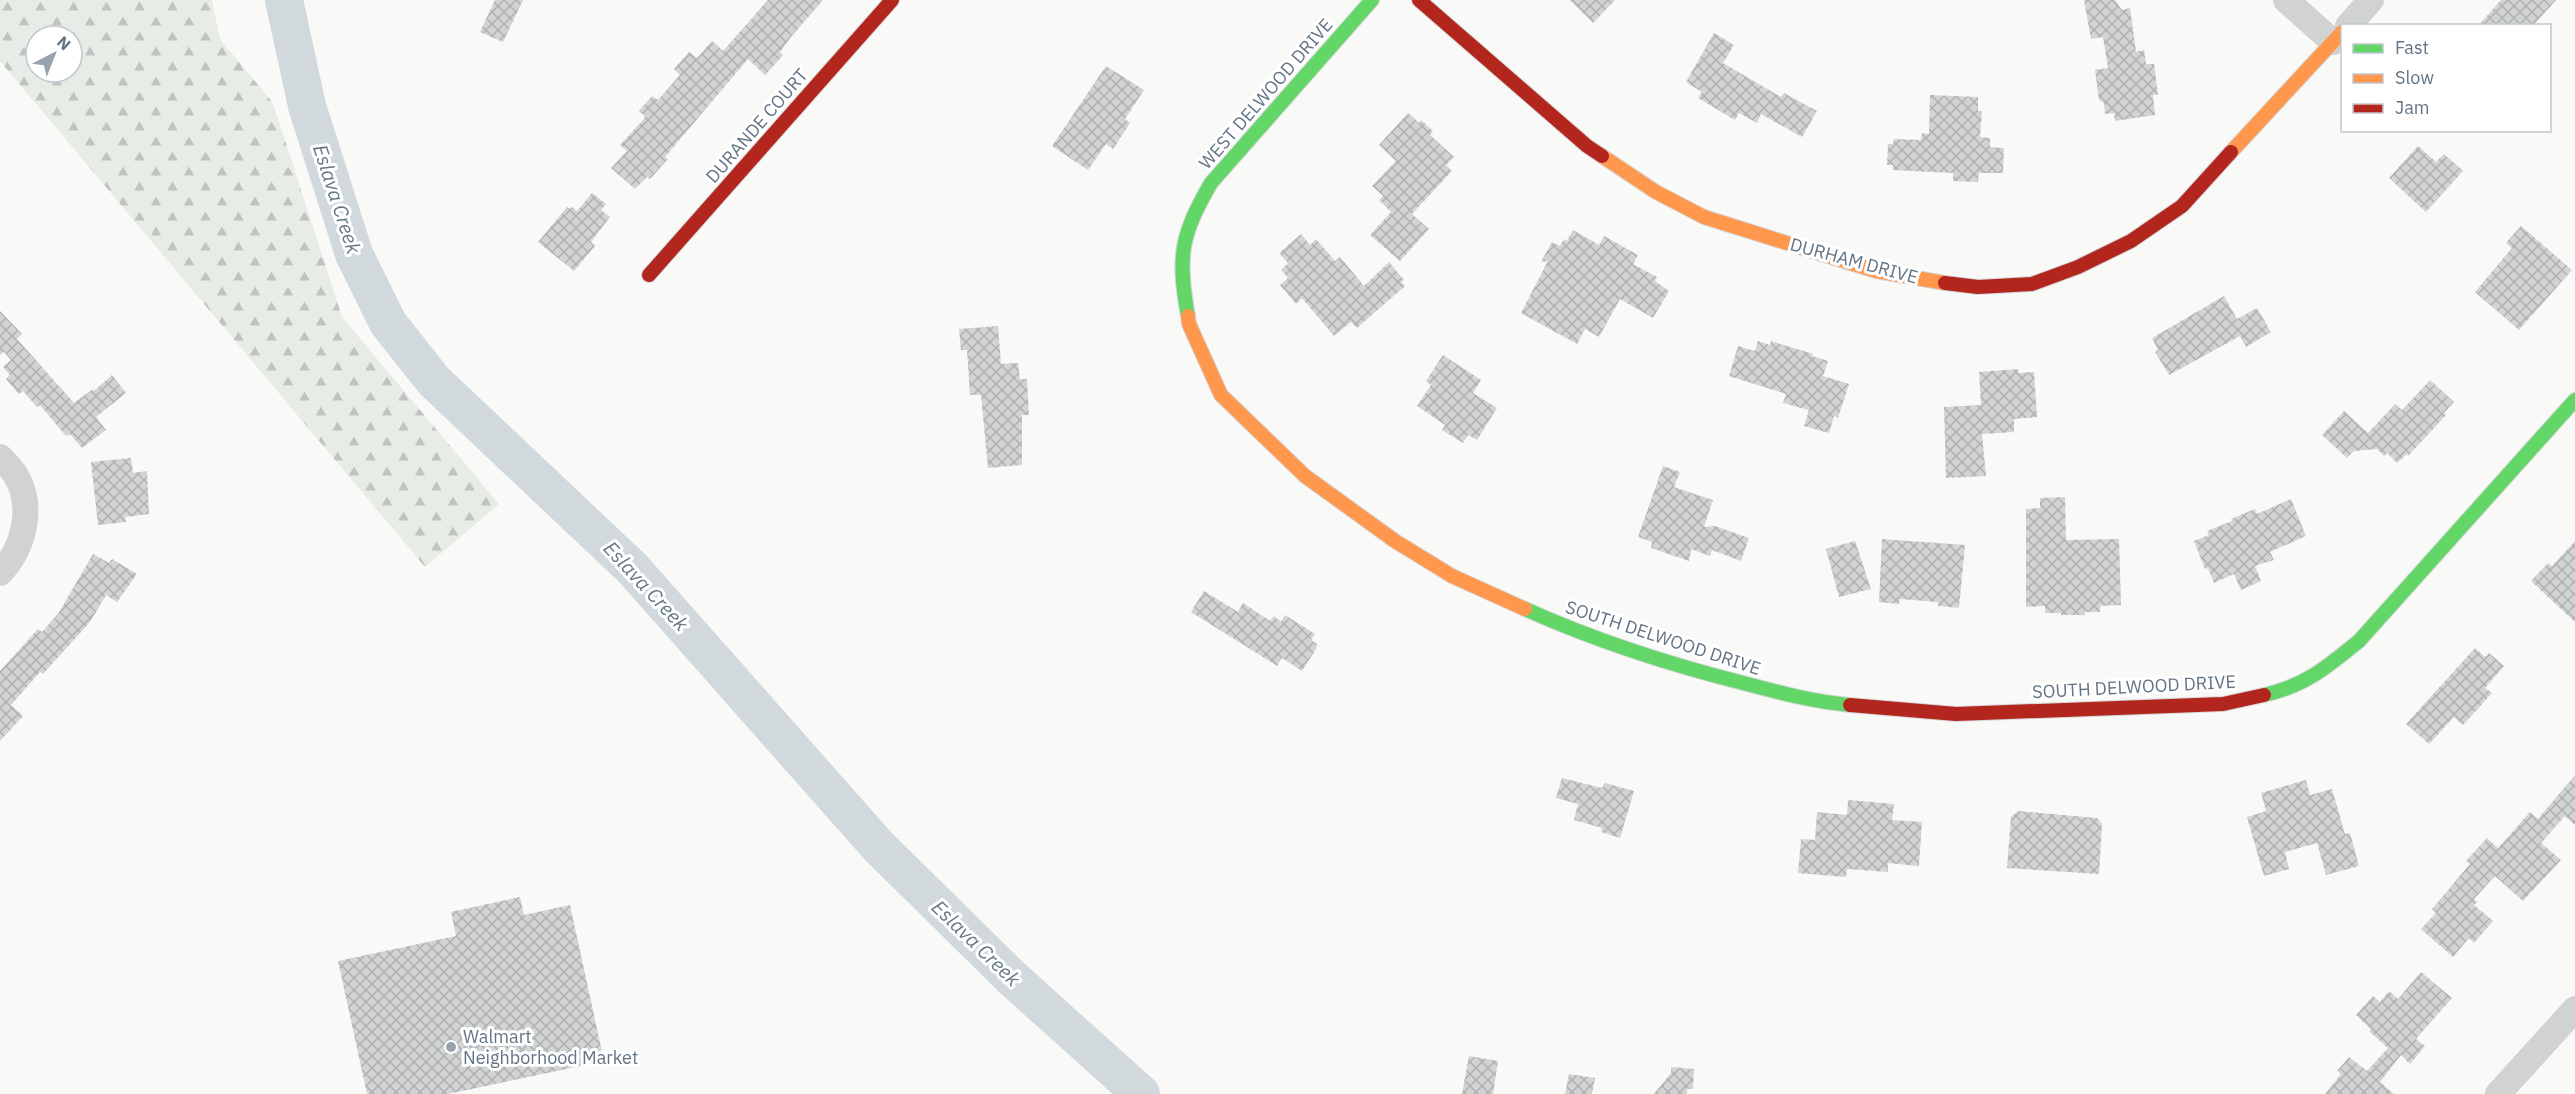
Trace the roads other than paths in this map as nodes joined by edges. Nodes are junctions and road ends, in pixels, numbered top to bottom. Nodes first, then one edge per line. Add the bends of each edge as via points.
1 (892, 0) edge
2 (1372, 0) edge
3 (1419, 0) edge
4 (2286, 0) edge
5 (2371, 0) edge
6 (2349, 24) edge
7 (2341, 33) edge
8 (1192, 216) joint
9 (649, 275) dead end
10 (2575, 400) edge
11 (0, 457) edge
12 (0, 573) edge
13 (2575, 1009) edge
14 (2498, 1094) edge

1 - 9 street, DURANDE COURT
2 - 8 street, WEST DELWOOD DRIVE via 1211,183
3 - 7 street, DURHAM DRIVE via 1587,146 1656,192 1695,212 1876,271 1978,287 2032,284 2078,267 2130,241 2182,206
4 - 7 street
5 - 6 street, DURHAM DRIVE
8 - 10 street, SOUTH DELWOOD DRIVE via 1182,250 1183,289 1189,324 1203,359 1221,395 1305,477 1452,576 1572,630 1692,670 1819,702 1956,714 2223,704 2288,690 2321,672 2359,641
11 - 12 street via 15,474 24,495 25,523 21,542
13 - 14 street

